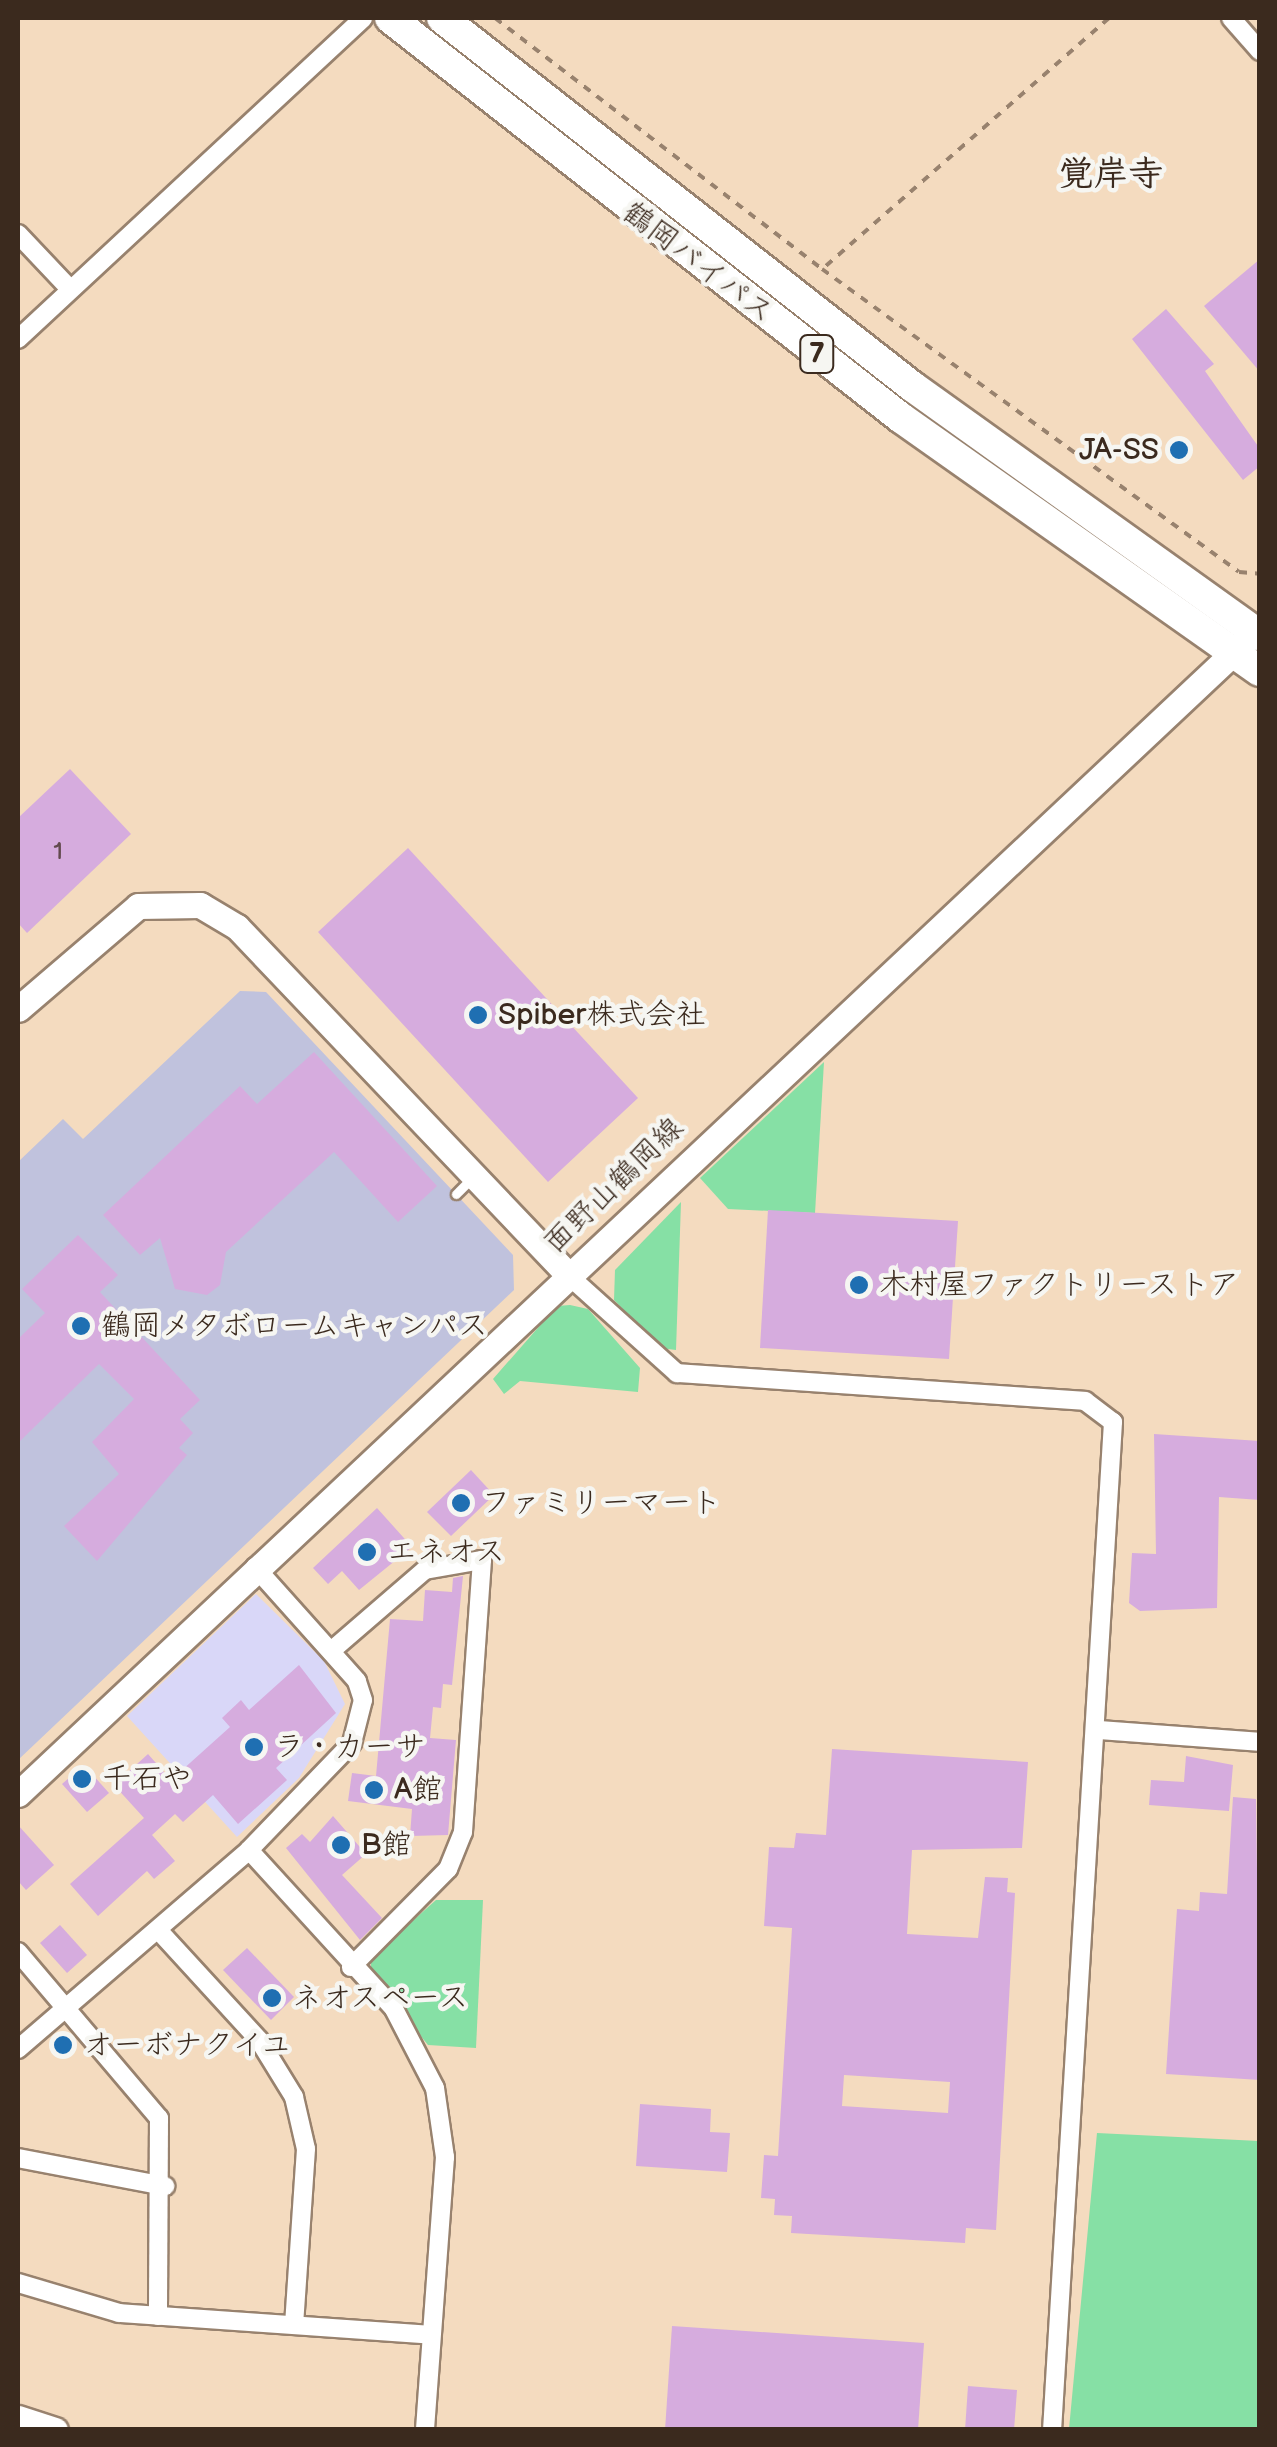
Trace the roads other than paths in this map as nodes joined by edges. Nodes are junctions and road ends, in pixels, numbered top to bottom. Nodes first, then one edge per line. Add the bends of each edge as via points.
1 (363, 18) edge
2 (390, 18) edge
3 (442, 18) edge
4 (1231, 18) edge
5 (1260, 51) edge
6 (18, 234) edge
7 (70, 289) junction
8 (18, 339) edge
9 (1252, 637) edge
10 (1260, 670) edge
11 (18, 1010) edge
12 (568, 1274) junction
13 (254, 1567) junction
14 (331, 1651) junction
15 (1098, 1730) junction
16 (1260, 1742) edge
17 (18, 1794) edge
18 (249, 1850) junction
19 (160, 1932) junction
20 (18, 1952) edge
21 (350, 1966) junction
22 (71, 2008) junction
23 (18, 2049) edge
24 (18, 2158) edge
25 (165, 2186) junction
26 (18, 2283) edge
27 (158, 2316) junction
28 (294, 2325) junction
29 (430, 2335) junction
30 (18, 2418) edge
31 (56, 2430) edge
32 (424, 2430) edge
33 (1052, 2430) edge

1 - 7 street
2 - 9 highway, 鶴岡バイパス / 7 via 901,418
3 - 9 highway, 鶴岡バイパス / 7 via 851,340
4 - 5 street
6 - 7 street
7 - 8 street
9 - 10 highway, 鶴岡バイパス / 7
9 - 12 main road, 面野山鶴岡線
11 - 12 main road via 138,906 200,906 237,927 465,1185
12 - 13 main road, 面野山鶴岡線
12 - 15 street via 655,1362 677,1373 1085,1402 1103,1411 1116,1451
13 - 14 street
13 - 17 main road, 面野山鶴岡線
14 - 18 street via 357,1680 361,1723 316,1787
14 - 21 street via 425,1570 482,1560 463,1832 448,1869
15 - 16 street
15 - 33 street
18 - 19 street
18 - 21 street
19 - 22 street
19 - 28 street via 260,2040 294,2097 306,2149
20 - 22 street
21 - 29 street via 394,2009 436,2088 445,2157
22 - 23 street
22 - 25 street via 160,2118
24 - 25 street
25 - 27 street
26 - 27 street via 77,2306
27 - 28 street
28 - 29 street
29 - 32 street
30 - 31 main road

